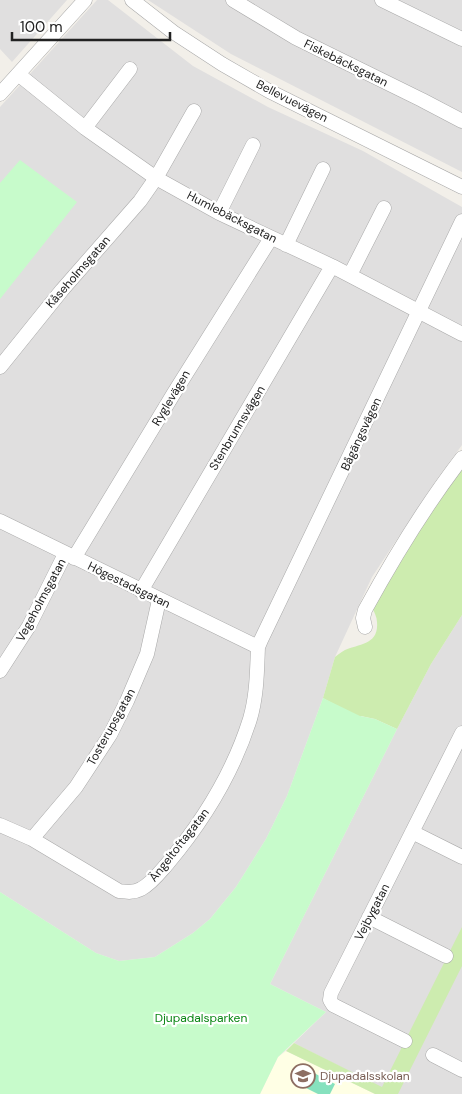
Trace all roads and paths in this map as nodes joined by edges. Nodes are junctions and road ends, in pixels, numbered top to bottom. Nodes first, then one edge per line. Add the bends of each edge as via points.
1 (85, 0) edge
2 (132, 0) edge
3 (233, 0) edge
4 (382, 0) edge
5 (461, 37) edge
6 (130, 69) dead end
7 (18, 74) junction
8 (0, 94) edge
9 (194, 111) dead end
10 (462, 121) edge
11 (85, 128) junction
12 (253, 145) dead end
13 (323, 169) dead end
14 (156, 178) junction
15 (462, 187) edge
16 (384, 208) dead end
17 (220, 212) junction
18 (462, 221) edge
19 (270, 238) junction
20 (286, 245) junction
21 (332, 266) junction
22 (350, 275) junction
23 (418, 312) junction
24 (462, 334) edge
25 (0, 367) edge
26 (462, 458) edge
27 (1, 524) edge
28 (70, 556) junction
29 (141, 591) junction
30 (159, 600) junction
31 (365, 627) dead end
32 (258, 647) junction
33 (0, 671) edge
34 (462, 733) edge
35 (458, 749) edge
36 (0, 825) edge
37 (412, 832) junction
38 (32, 839) junction
39 (462, 857) edge
40 (369, 917) junction
41 (446, 956) dead end
42 (405, 1041) dead end
43 (433, 1055) dead end
44 (462, 1070) edge

1 - 7 street
2 - 15 street, Bellevuevägen via 222,64
3 - 10 street, Fiskebäcksgatan via 296,38
4 - 5 street
6 - 11 street
7 - 8 street
7 - 11 street, Humlebäcksgatan
9 - 14 street, Kåseholmsgatan
11 - 14 street, Humlebäcksgatan
12 - 17 street
13 - 20 street
14 - 17 street, Humlebäcksgatan
14 - 25 street, Kåseholmsgatan via 140,202
16 - 22 street
17 - 19 street, Humlebäcksgatan
18 - 23 street, Bågängsvägen
19 - 20 street, Humlebäcksgatan
19 - 28 street, Ryglevägen
20 - 21 street, Humlebäcksgatan
21 - 22 street, Humlebäcksgatan
21 - 29 street, Stenbrunnsvägen
22 - 23 street, Humlebäcksgatan
23 - 24 street, Humlebäcksgatan
23 - 32 street, Bågängsvägen
26 - 31 street via 392,561 365,610
27 - 28 street, Högestadsgatan
28 - 29 street, Högestadsgatan
28 - 33 street, Vegeholmsgatan
29 - 30 street, Högestadsgatan
30 - 32 street, Högestadsgatan
30 - 38 street, Tosterupsgatan via 147,654 110,735 76,787
32 - 38 street, Ängeltoftagatan via 256,696 232,765 205,814 151,883 131,892 119,891
34 - 35 street, Vejbygatan
35 - 37 street, Vejbygatan
36 - 38 street, Ängeltoftagatan
37 - 39 street
37 - 40 street, Vejbygatan
40 - 41 street
40 - 42 street, Vejbygatan via 330,1000 333,1005
43 - 44 street

